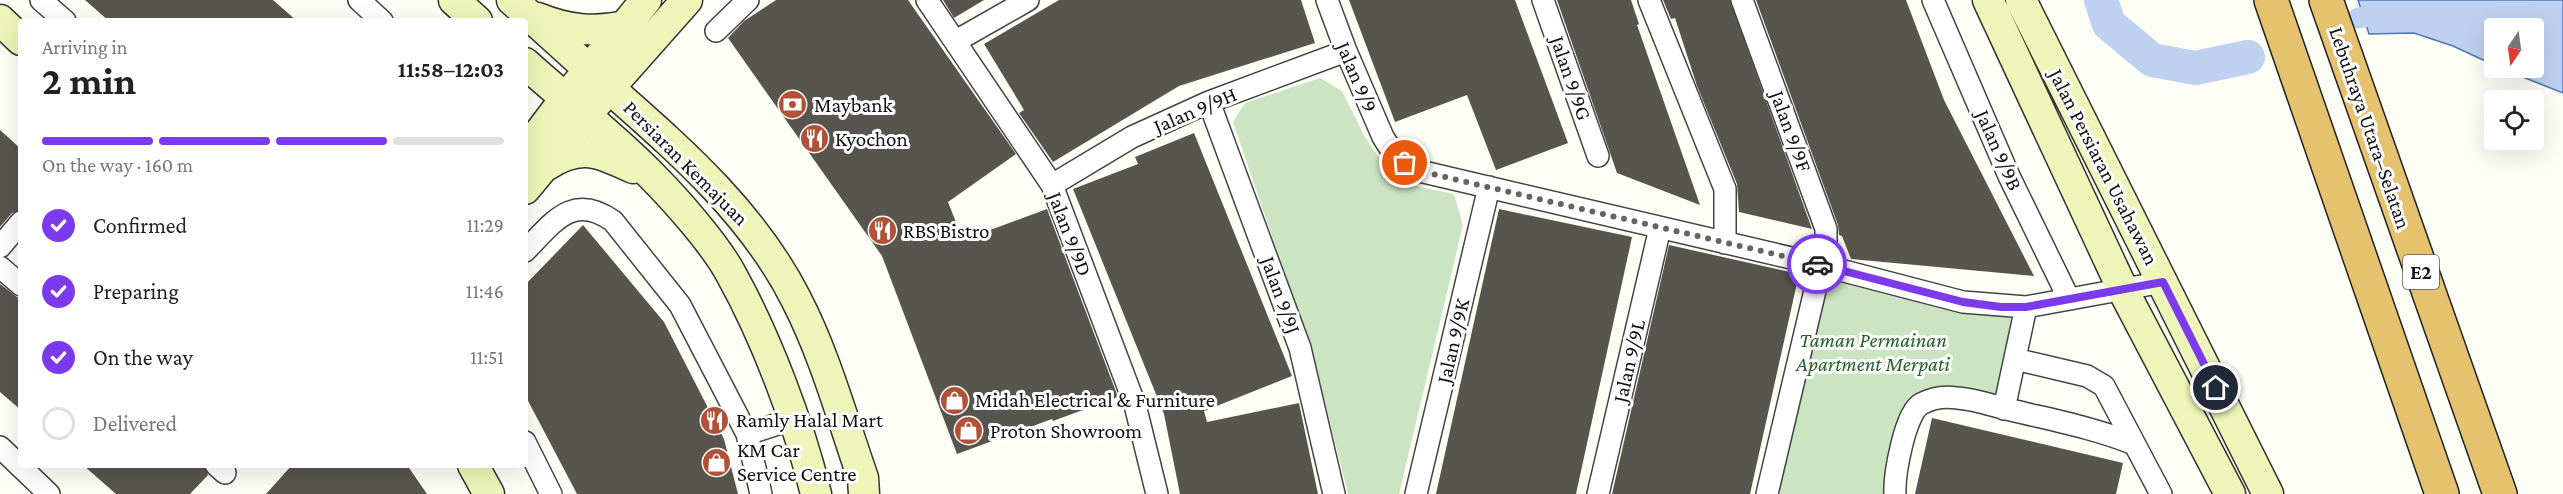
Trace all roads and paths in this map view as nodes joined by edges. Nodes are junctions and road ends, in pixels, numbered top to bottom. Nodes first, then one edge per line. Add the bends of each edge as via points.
1 (41, 0) edge
2 (359, 0) edge
3 (454, 0) edge
4 (646, 0) edge
5 (687, 0) edge
6 (748, 0) edge
7 (927, 0) edge
8 (1028, 0) edge
9 (1327, 0) edge
10 (1543, 0) edge
11 (1649, 0) edge
12 (1742, 0) edge
13 (1933, 0) edge
14 (1988, 0) edge
15 (2022, 0) edge
16 (2326, 0) edge
17 (519, 7) edge
18 (2275, 10) edge
19 (62, 18) edge
20 (379, 18) edge
21 (474, 18) edge
22 (0, 20) edge
23 (716, 31) dead end
24 (635, 36) junction
25 (18, 37) edge
26 (956, 41) junction
27 (1346, 51) junction
28 (528, 66) edge
29 (528, 79) edge
30 (599, 79) junction
31 (1209, 102) junction
32 (575, 108) junction
33 (661, 134) junction
34 (1598, 156) dead end
35 (531, 164) edge
36 (652, 177) junction
37 (1052, 184) junction
38 (1489, 187) junction
39 (18, 226) edge
40 (1660, 228) junction
41 (1725, 243) junction
42 (0, 247) edge
43 (528, 248) edge
44 (1821, 265) junction
45 (0, 267) edge
46 (18, 282) edge
47 (2163, 282) junction
48 (2123, 290) junction
49 (2069, 299) junction
50 (2026, 307) junction
51 (2015, 359) junction
52 (2004, 409) junction
53 (793, 419) junction
54 (747, 434) junction
55 (2134, 444) junction
56 (0, 447) edge
57 (528, 448) edge
58 (18, 464) edge
59 (22, 468) edge
60 (475, 468) edge
61 (49, 494) edge
62 (489, 494) edge
63 (551, 494) edge
64 (761, 494) edge
65 (816, 494) edge
66 (864, 494) edge
67 (1156, 494) edge
68 (1334, 494) edge
69 (1416, 494) edge
70 (1598, 494) edge
71 (1767, 494) edge
72 (1895, 494) edge
73 (2161, 494) edge
74 (2230, 494) edge
75 (2268, 494) edge
76 (2442, 494) edge
77 (2500, 494) edge

1 - 19 street
2 - 20 street
3 - 21 main road
4 - 24 main road
5 - 24 main road
6 - 23 street
7 - 26 street, Jalan 9/9D
8 - 26 street
9 - 27 street, Jalan 9/9
10 - 34 street, Jalan 9/9G
11 - 41 street via 1725,189
12 - 44 street, Jalan 9/9F via 1822,216 1826,243
13 - 49 street, Jalan 9/9B via 2009,176
14 - 48 main road, Jalan Persiaran Usahawan
15 - 47 main road, Jalan Persiaran Usahawan
16 - 77 highway, Lebuhraya Utara–Selatan / E2
17 - 24 main road via 565,28
17 - 30 main road, Persiaran Kemajuan
18 - 76 highway, E2
22 - 25 main road
24 - 30 main road
24 - 33 main road via 641,81
26 - 37 street, Jalan 9/9D
27 - 31 street, Jalan 9/9H
27 - 38 street, Jalan 9/9 via 1395,156 1415,170
28 - 32 main road, Persiaran Kemajuan
29 - 35 main road via 537,118
30 - 32 main road
30 - 33 main road, Persiaran Kemajuan
31 - 37 street, Jalan 9/9H via 1132,137
31 - 68 street, Jalan 9/9J via 1300,348
32 - 35 main road
32 - 36 main road, Persiaran Kemajuan
33 - 66 main road, Persiaran Kemajuan via 747,223 796,298 818,349
35 - 36 main road via 581,150
36 - 53 main road, Persiaran Kemajuan via 730,272 759,331
37 - 67 street, Jalan 9/9D via 1135,405
38 - 40 street, Jalan 9/9
38 - 69 street, Jalan 9/9K
39 - 42 street
40 - 41 street, Jalan 9/9
40 - 70 street, Jalan 9/9L
41 - 44 street, Jalan 9/9
43 - 54 street via 562,214 580,208 599,211 613,221 680,305
44 - 50 street, Jalan 9/9 via 1963,302
44 - 71 street, Jalan 9/9F
45 - 46 street
47 - 48 street, Jalan 9/9
47 - 75 main road, Jalan Persiaran Usahawan
48 - 49 street, Jalan 9/9
48 - 74 main road, Jalan Persiaran Usahawan
49 - 50 street, Jalan 9/9
50 - 51 street
51 - 52 street
51 - 55 street via 2104,386
52 - 55 street
52 - 72 street via 1957,398 1935,399 1919,405 1909,419
53 - 54 street
53 - 65 main road, Persiaran Kemajuan
54 - 64 street
55 - 73 street
56 - 58 street
57 - 63 street
59 - 61 street
60 - 62 main road

